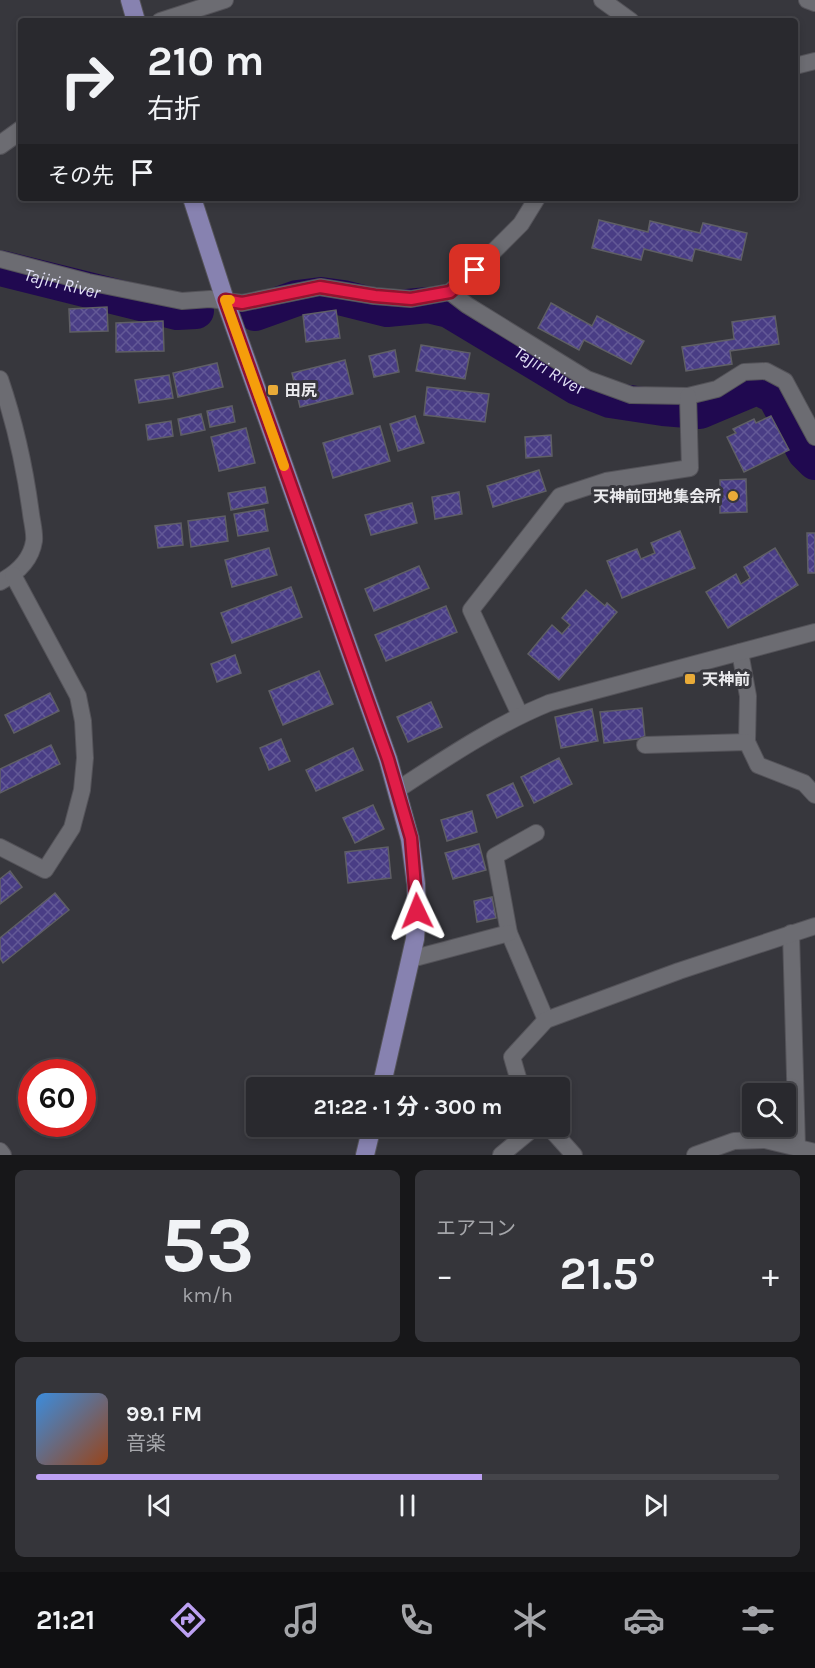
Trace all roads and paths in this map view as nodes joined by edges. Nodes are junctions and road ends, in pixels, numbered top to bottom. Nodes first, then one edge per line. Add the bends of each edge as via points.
1 (130, 0) edge
2 (225, 0) edge
3 (602, 0) edge
4 (807, 0) edge
5 (815, 3) edge
6 (135, 18) edge
7 (169, 18) edge
8 (627, 18) edge
9 (815, 61) edge
10 (798, 65) edge
11 (18, 132) edge
12 (0, 145) edge
13 (193, 201) edge
14 (535, 201) edge
15 (0, 259) edge
16 (450, 292) junction
17 (225, 300) junction
18 (0, 379) edge
19 (688, 406) junction
20 (815, 437) edge
21 (7, 578) edge
22 (815, 632) edge
23 (740, 652) junction
24 (520, 715) junction
25 (747, 742) junction
26 (645, 745) dead end
27 (398, 790) junction
28 (815, 795) edge
29 (536, 833) dead end
30 (0, 847) edge
31 (815, 926) edge
32 (509, 933) junction
33 (791, 933) junction
34 (411, 959) junction
35 (546, 1020) junction
36 (384, 1077) edge
37 (518, 1077) edge
38 (369, 1137) edge
39 (523, 1137) edge
40 (558, 1137) edge
41 (796, 1147) junction
42 (0, 1151) edge
43 (815, 1152) edge
44 (3, 1155) edge
45 (365, 1155) edge
46 (501, 1155) edge
47 (574, 1155) edge
48 (695, 1155) edge

1 - 6 main road
2 - 7 street
3 - 8 street
4 - 5 street
9 - 10 street
11 - 12 street
13 - 17 main road
14 - 16 street via 521,224
15 - 17 street via 182,301
16 - 17 street via 411,299 320,287 242,303
16 - 19 street via 587,379 631,395
17 - 27 main road
18 - 21 street via 28,489 34,540 28,559
19 - 20 street via 744,372 766,371 785,381
19 - 24 street via 690,468 606,481 560,496 471,610
21 - 30 street via 78,696 85,758 72,828 45,870
22 - 23 street
23 - 24 street via 549,703
23 - 25 street via 748,696
24 - 27 street
25 - 26 street
25 - 28 street via 758,765 804,783
27 - 34 main road via 411,838 416,884
29 - 32 street via 495,856
31 - 33 street
32 - 34 street
32 - 35 street
33 - 35 street
33 - 41 street
34 - 36 main road
35 - 37 street via 512,1057
38 - 45 main road
39 - 46 street
40 - 47 street
41 - 43 street
41 - 48 street via 765,1140 734,1141
42 - 44 street

